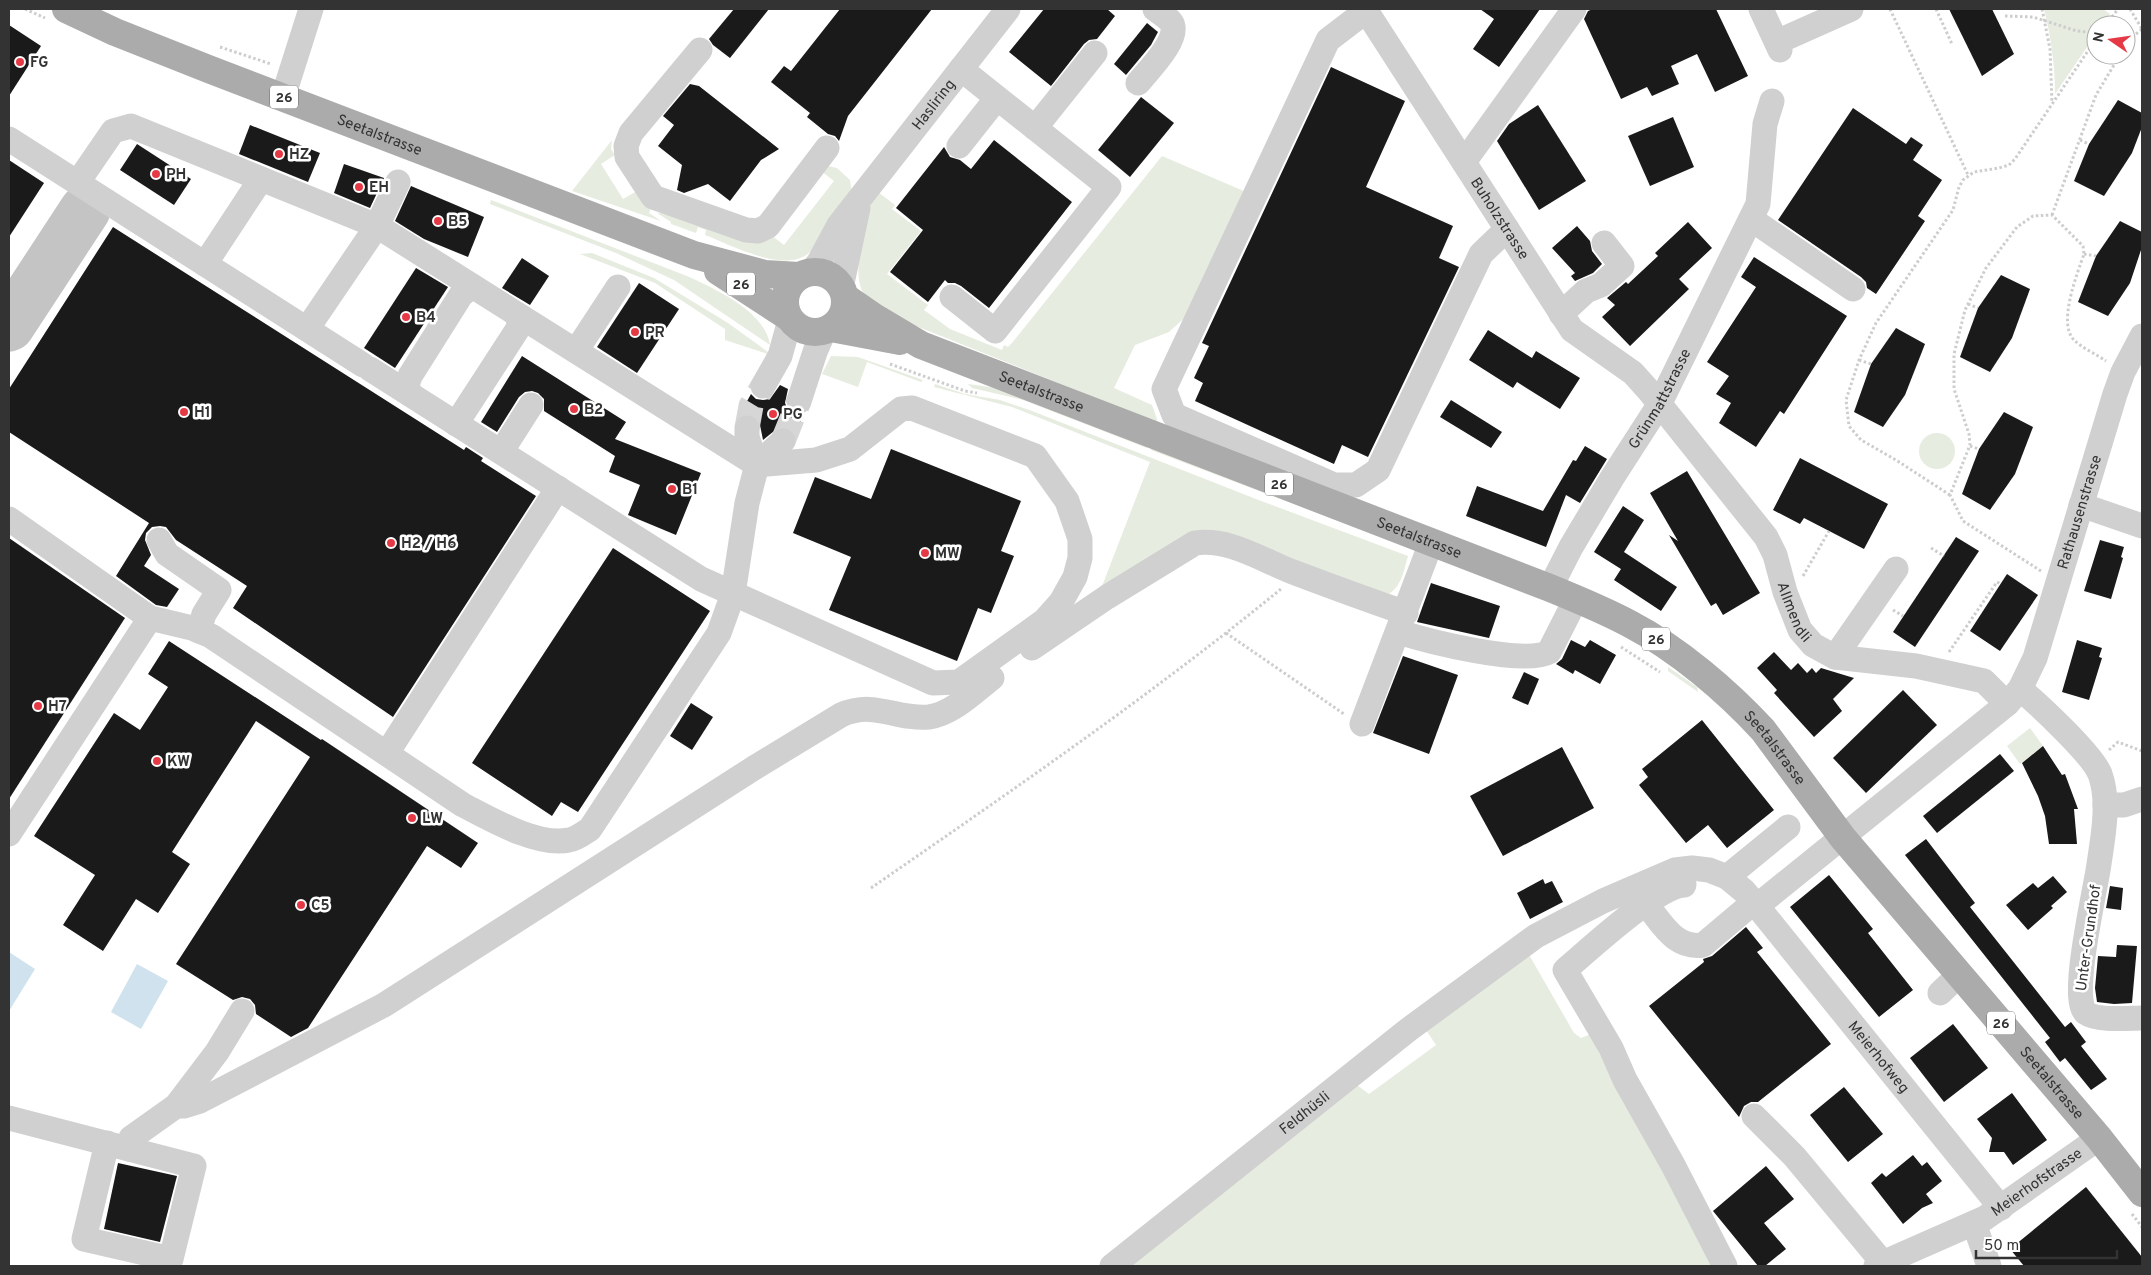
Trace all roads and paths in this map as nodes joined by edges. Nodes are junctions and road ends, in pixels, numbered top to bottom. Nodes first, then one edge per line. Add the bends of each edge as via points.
1 (66, 9) edge
2 (311, 9) edge
3 (1008, 9) edge
4 (1155, 9) edge
5 (1574, 9) edge
6 (1761, 9) edge
7 (1851, 9) edge
8 (1890, 9) edge
9 (1936, 9) edge
10 (2042, 9) edge
11 (2130, 9) edge
12 (1366, 10) edge
13 (2005, 16) dead end
14 (2045, 20) junction
15 (2142, 29) edge
16 (2086, 32) edge
17 (1952, 44) dead end
18 (700, 50) dead end
19 (1096, 53) dead end
20 (2086, 54) edge
21 (2114, 65) edge
22 (961, 69) junction
23 (1138, 83) dead end
24 (283, 97) junction
25 (997, 98) junction
26 (1772, 101) dead end
27 (2052, 103) junction
28 (1035, 128) junction
29 (9, 138) edge
30 (2080, 140) junction
31 (2088, 144) dead end
32 (959, 146) dead end
33 (827, 148) dead end
34 (1464, 162) junction
35 (1968, 175) junction
36 (261, 179) junction
37 (78, 182) junction
38 (398, 182) dead end
39 (859, 200) junction
40 (1755, 212) junction
41 (2052, 215) junction
42 (377, 226) junction
43 (1507, 229) junction
44 (1604, 244) dead end
45 (2084, 254) junction
46 (694, 255) junction
47 (2096, 256) dead end
48 (205, 264) junction
49 (805, 274) junction
50 (472, 286) junction
51 (618, 287) dead end
52 (1854, 289) dead end
53 (843, 293) junction
54 (952, 297) dead end
55 (1968, 304) junction
56 (1978, 308) dead end
57 (1561, 314) junction
58 (518, 315) junction
59 (789, 318) junction
60 (307, 329) junction
61 (828, 330) junction
62 (2142, 336) edge
63 (921, 345) junction
64 (576, 351) junction
65 (1859, 360) junction
66 (887, 363) dead end
67 (1871, 364) dead end
68 (2123, 372) junction
69 (763, 386) tunnel mouth
70 (410, 394) junction
71 (984, 394) dead end
72 (800, 401) tunnel mouth
73 (531, 405) dead end
74 (1659, 405) junction
75 (456, 424) junction
76 (747, 428) tunnel mouth
77 (783, 441) tunnel mouth
78 (1970, 446) junction
79 (1979, 449) dead end
80 (501, 452) junction
81 (757, 465) junction
82 (558, 488) junction
83 (1950, 495) junction
84 (2082, 505) junction
85 (9, 519) edge
86 (2142, 526) edge
87 (1829, 531) dead end
88 (159, 540) dead end
89 (1431, 543) junction
90 (1932, 548) dead end
91 (1944, 556) dead end
92 (1896, 569) dead end
93 (1299, 574) junction
94 (2058, 582) junction
95 (2001, 584) dead end
96 (1550, 588) junction
97 (1785, 592) junction
98 (733, 594) junction
99 (1987, 597) junction
100 (1576, 599) junction
101 (1991, 599) dead end
102 (1892, 608) dead end
103 (1975, 614) junction
104 (1903, 616) dead end
105 (1979, 617) dead end
106 (150, 618) junction
107 (1402, 623) junction
108 (199, 631) junction
109 (1226, 634) junction
110 (1619, 646) dead end
111 (1835, 658) junction
112 (1943, 672) junction
113 (1668, 677) dead end
114 (2013, 697) junction
115 (1362, 724) joint
116 (2142, 750) edge
117 (387, 753) junction
118 (2094, 763) junction
119 (2142, 799) edge
120 (2105, 805) junction
121 (1788, 827) dead end
122 (9, 834) edge
123 (1843, 838) junction
124 (1727, 877) junction
125 (871, 888) dead end
126 (1646, 904) junction
127 (1751, 907) junction
128 (1960, 974) junction
129 (1940, 993) dead end
130 (242, 1011) dead end
131 (2142, 1018) edge
132 (176, 1106) junction
133 (1754, 1116) dead end
134 (9, 1118) edge
135 (2099, 1138) junction
136 (118, 1146) junction
137 (2136, 1202) edge
138 (2001, 1208) junction
139 (1974, 1223) junction
140 (2142, 1227) edge
141 (1880, 1265) edge
142 (1112, 1266) edge
143 (1725, 1266) edge
144 (1989, 1266) edge

1 - 24 main road, Seetalstrasse / 26 via 116,32
2 - 24 street
3 - 22 street, Hasliring
4 - 23 street via 1171,22 1173,30 1168,45
5 - 34 street
6 - 7 street via 1778,46
8 - 35 path
9 - 17 path
10 - 14 path
11 - 15 path
12 - 34 street, Buholzstrasse
12 - 43 street via 1328,40 1164,389 1174,415 1334,485 1356,485 1378,470 1481,254
13 - 14 path
14 - 16 path
14 - 27 path via 2050,49
18 - 33 street via 631,133 626,146 627,157 653,197 746,230 758,231 768,226
19 - 28 street
20 - 27 path
21 - 30 path via 2096,96
22 - 25 street
22 - 39 street, Hasliring
24 - 46 main road, Seetalstrasse / 26
25 - 28 street
25 - 32 street
26 - 40 street via 1765,124
27 - 35 path via 2009,165
28 - 54 street via 1109,187 995,331
29 - 37 street
30 - 31 path
30 - 41 path
34 - 43 street, Buholzstrasse
35 - 65 path via 1959,187 1953,210 1876,323
36 - 37 street via 131,126 112,131
36 - 42 street
36 - 48 street
37 - 48 street
38 - 42 street
39 - 49 street, Hasliring via 839,225 819,262
39 - 53 street, Hasliring
40 - 52 street
40 - 74 street, Grünmattstrasse
41 - 45 path via 2083,246
41 - 55 path via 2033,216 2017,227 1986,268
42 - 50 street
42 - 60 street
43 - 57 street, Buholzstrasse
44 - 57 street via 1622,266 1601,286 1586,291
45 - 47 path
45 - 68 path via 2069,299 2068,328 2072,339
46 - 49 main road, Seetalstrasse / 26 via 764,274
46 - 59 main road, Seetalstrasse / 26
48 - 60 street
49 - 53 main road via 829,275
49 - 59 main road via 793,280 785,294
50 - 58 street
50 - 70 street via 461,295 410,376 407,385
51 - 64 street
53 - 61 main road via 844,311
53 - 63 main road, Seetalstrasse / 26 via 874,317
55 - 56 path
55 - 78 path via 1954,354 1954,389
57 - 74 street, Buholzstrasse via 1572,330 1633,373
58 - 64 street
58 - 75 street via 519,327
59 - 61 main road via 805,331
59 - 69 street via 780,356
60 - 70 street
61 - 63 main road, Seetalstrasse / 26
61 - 72 street via 815,352
62 - 68 street, Rathausenstrasse
63 - 89 main road, Seetalstrasse / 26
64 - 81 street
65 - 67 path
65 - 83 path via 1846,400 1849,426 1861,440
66 - 71 path via 965,391
68 - 84 street, Rathausenstrasse
70 - 75 street
73 - 80 street
74 - 96 street, Grünmattstrasse via 1612,478
74 - 97 street, Allmendli via 1766,537 1775,555
75 - 80 street
76 - 81 street
77 - 81 street
78 - 79 path
78 - 83 path
80 - 82 street
81 - 98 street via 747,503
81 - 98 street via 816,460 850,449 901,409 912,408 1035,456 1067,501 1080,539 1080,558 1075,578 1061,602 1044,621 959,682 933,683
82 - 98 street via 701,579
82 - 117 street
83 - 94 path via 1963,522
84 - 86 street
84 - 94 street, Rathausenstrasse
85 - 106 street
87 - 97 path via 1800,582
88 - 108 street via 167,554 219,590 204,614
89 - 96 main road, Seetalstrasse / 26
89 - 107 street
90 - 91 path
92 - 111 street
93 - 107 street
93 - 109 path
93 - 132 street via 1226,544 1195,543 1091,607 954,706 930,717 870,708 854,709 841,715 384,1005 200,1101
94 - 114 street, Rathausenstrasse via 2035,658
95 - 99 path via 1997,582
96 - 100 main road, Seetalstrasse / 26
97 - 111 street, Allmendli via 1800,630 1813,645
98 - 117 street via 719,632 590,829 569,840 545,840 507,828 463,805
99 - 101 path
99 - 103 path
100 - 107 street via 1549,652 1541,656 1432,643
100 - 123 main road, Seetalstrasse / 26 via 1657,640 1692,665 1750,716 1777,747
102 - 104 path
103 - 105 path
103 - 112 path via 1945,657
106 - 108 street
106 - 122 street
107 - 115 street
108 - 117 street
109 - 115 path
109 - 125 path via 1118,715
110 - 113 path
111 - 112 street, Allmendli
112 - 114 street, Allmendli via 1984,681
114 - 118 street via 2038,703
114 - 123 street, Rathausenstrasse
116 - 118 path via 2118,742
118 - 120 street via 2103,784
119 - 120 street via 2124,805
120 - 131 street, Unter-Grundhof via 2082,968 2081,1006 2086,1013 2097,1017
121 - 124 street
123 - 127 street
123 - 128 main road, Seetalstrasse / 26
124 - 127 street via 1744,891
124 - 142 street, Feldhüsli via 1709,870 1675,870 1536,936 1408,1030
126 - 127 street via 1681,884 1718,891
126 - 127 street via 1671,935 1682,944 1692,946 1703,945
126 - 143 street via 1565,970 1611,1048
127 - 138 street, Meierhofweg
128 - 129 street
128 - 135 main road, Seetalstrasse / 26
130 - 132 street via 217,1052
132 - 136 street
133 - 141 street via 1794,1156
134 - 136 street
135 - 137 main road, Seetalstrasse / 26
135 - 138 street, Meierhofstrasse
136 - 136 street via 194,1166 171,1259 84,1239
137 - 140 path
138 - 139 street, Meierhofstrasse
139 - 141 street, Meierhofstrasse
139 - 144 street, Meierhofstrasse

